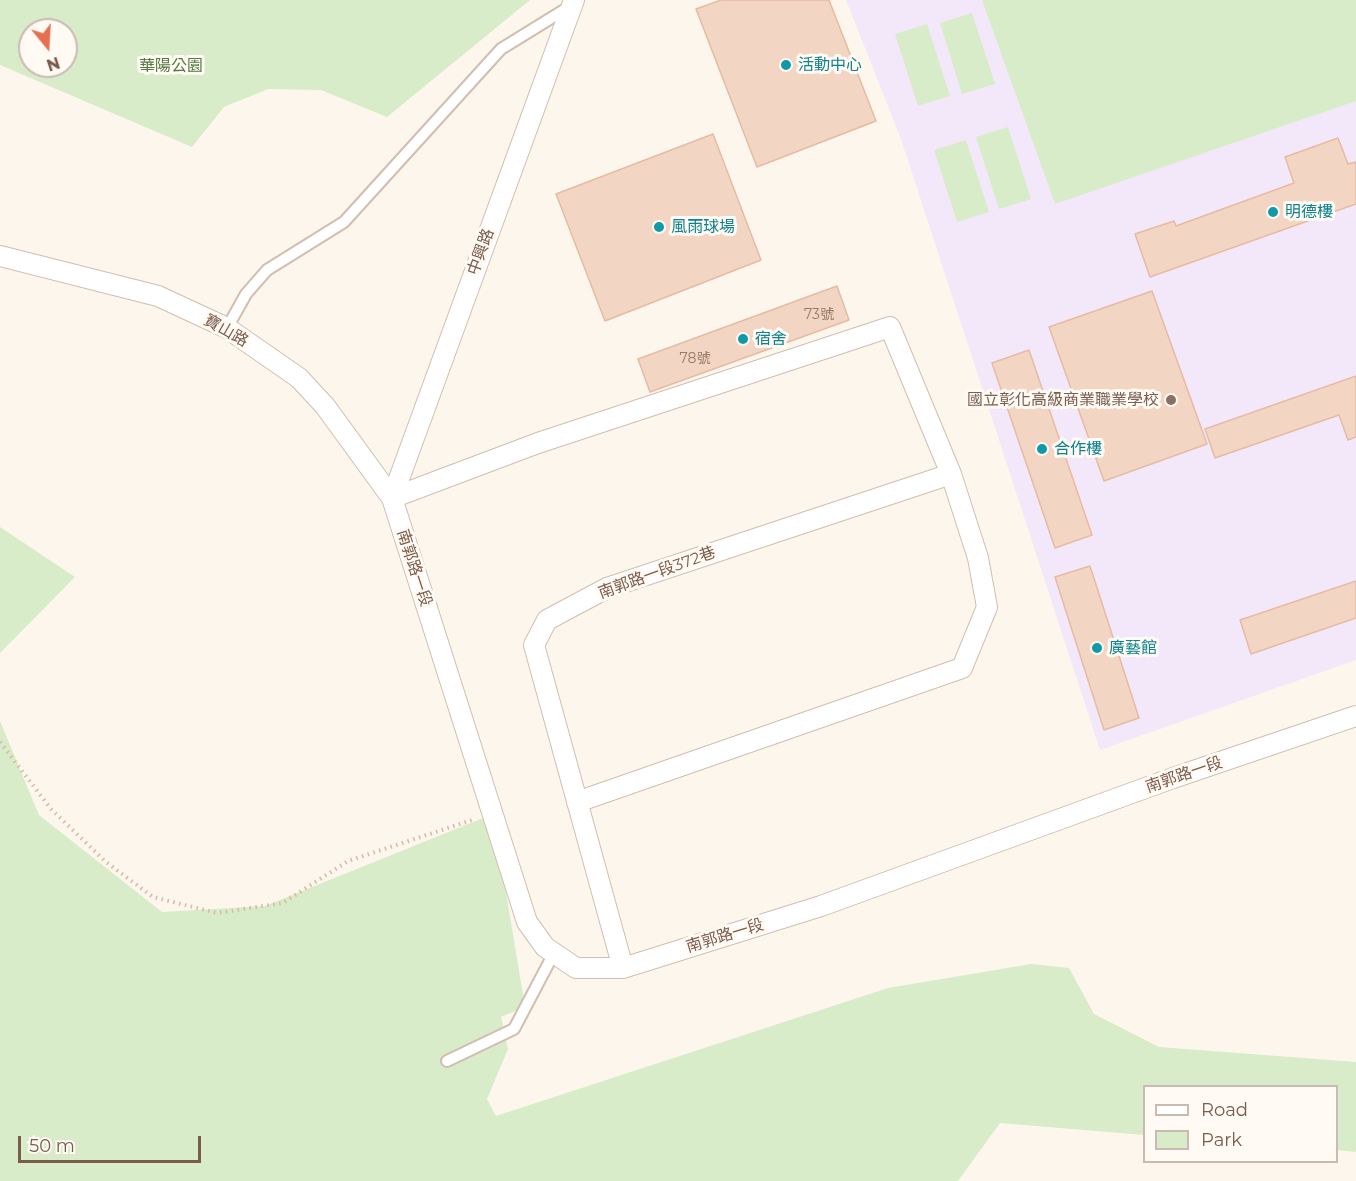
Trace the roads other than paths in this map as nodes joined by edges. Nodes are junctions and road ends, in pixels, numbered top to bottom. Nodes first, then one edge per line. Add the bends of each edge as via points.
1 (574, 2) edge
2 (0, 256) edge
3 (228, 328) junction
4 (951, 474) junction
5 (392, 498) junction
6 (1356, 716) edge
7 (577, 801) junction
8 (554, 953) junction
9 (623, 968) junction
10 (447, 1061) dead end

1 - 3 lane via 501,49 344,222 267,270 246,294
1 - 5 street, 中興路
2 - 3 street, 寶山路 via 158,296
3 - 5 street, 寶山路 via 299,378 325,406
4 - 5 street via 890,327 538,443
4 - 7 street via 978,558 987,607 962,668
4 - 7 street, 南郭路一段372巷 via 607,588 547,620 534,645
5 - 8 street, 南郭路一段 via 528,922 545,947
6 - 9 street, 南郭路一段 via 821,906
7 - 9 street, 南郭路一段372巷
8 - 9 street, 南郭路一段 via 576,968
8 - 10 lane via 514,1029

